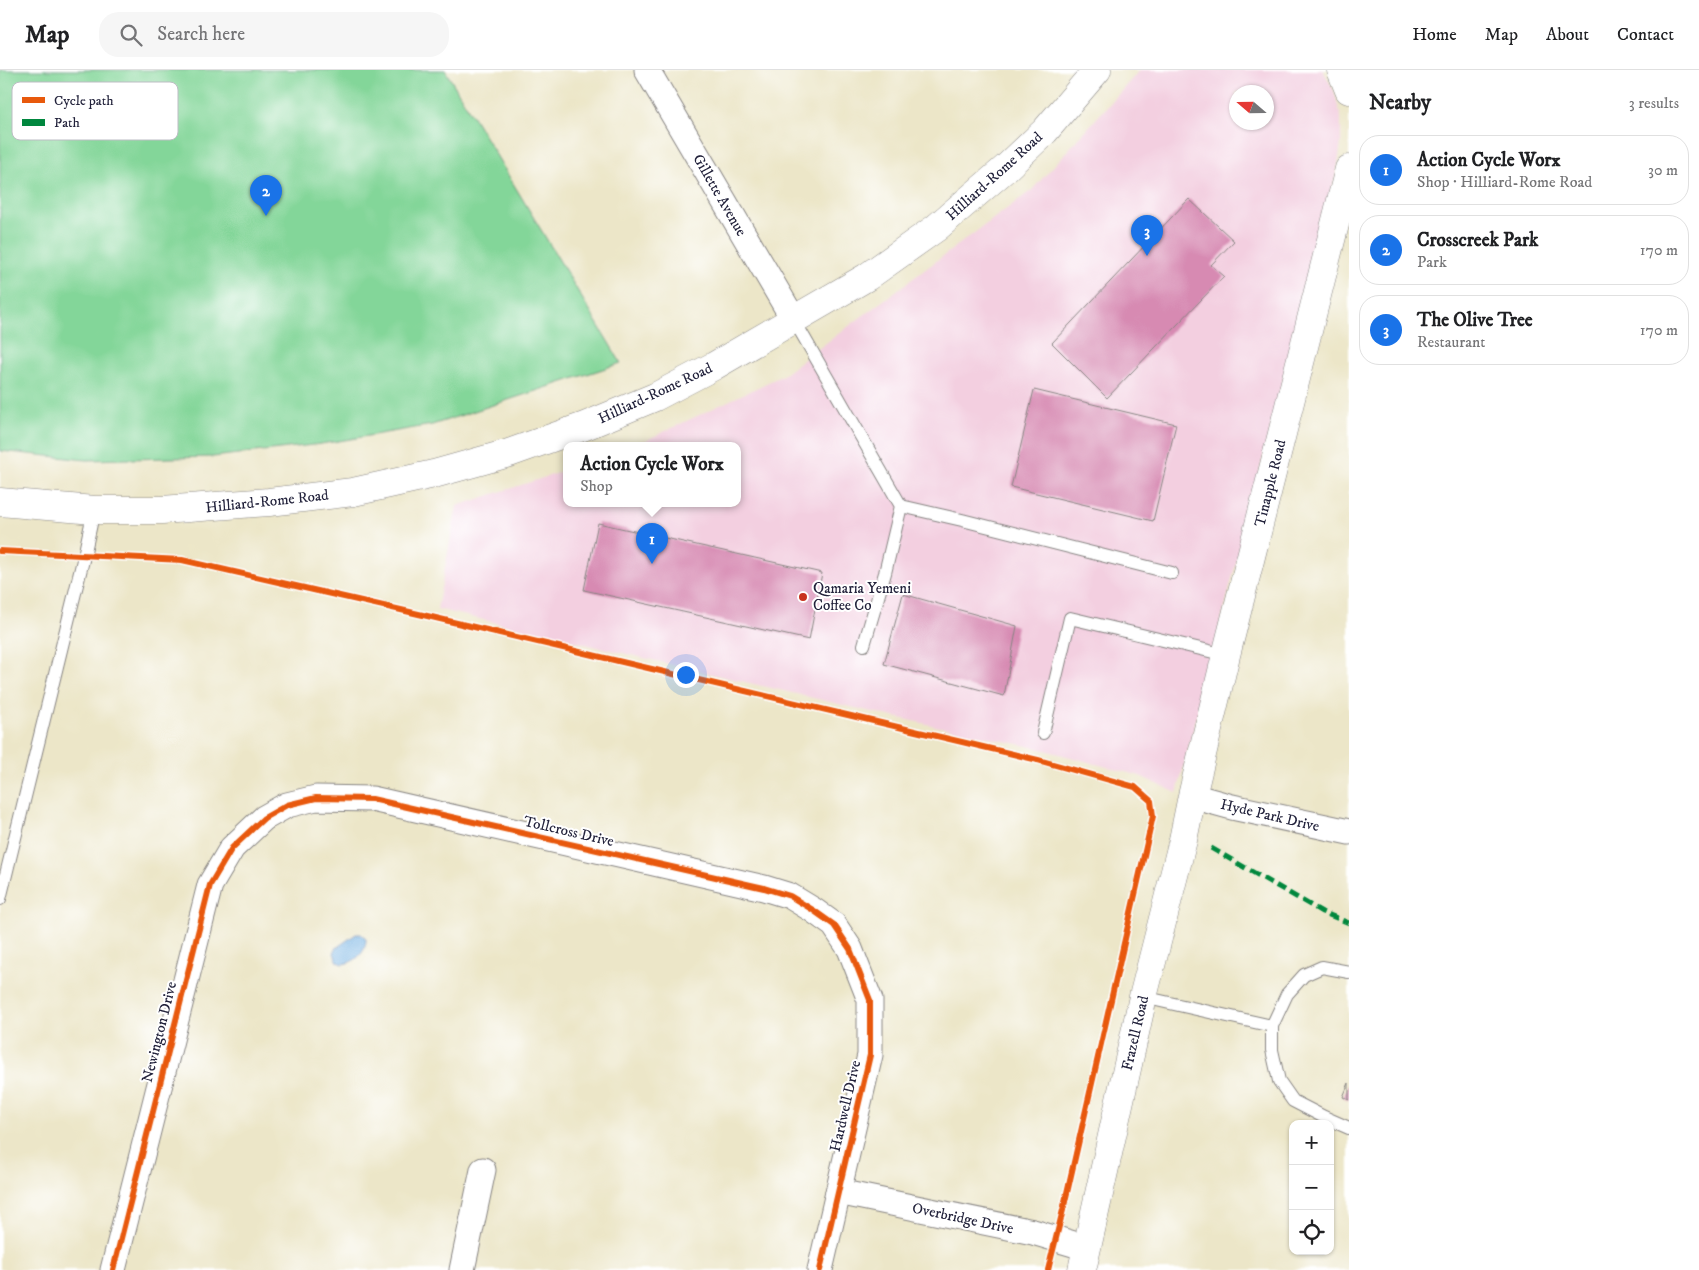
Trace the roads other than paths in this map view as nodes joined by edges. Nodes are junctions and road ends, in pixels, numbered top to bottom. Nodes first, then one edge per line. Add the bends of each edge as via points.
1 (646, 70) edge
2 (1098, 70) edge
3 (1341, 70) edge
4 (1349, 90) edge
5 (1349, 170) edge
6 (794, 320) junction
7 (0, 502) edge
8 (901, 506) junction
9 (94, 510) junction
10 (1172, 573) dead end
11 (864, 645) dead end
12 (1226, 655) junction
13 (1043, 734) dead end
14 (1192, 796) junction
15 (264, 818) joint
16 (1349, 832) edge
17 (0, 899) edge
18 (850, 949) joint
19 (1349, 972) edge
20 (1143, 997) junction
21 (1272, 1026) junction
22 (1349, 1128) edge
23 (483, 1170) dead end
24 (838, 1192) junction
25 (1084, 1259) edge
26 (113, 1270) edge
27 (462, 1270) edge
28 (820, 1270) edge

1 - 6 street, Gillette Avenue
2 - 6 main road, Hilliard-Rome Road via 1045,130 936,228 867,276
3 - 4 main road
5 - 12 main road, Tinapple Road
6 - 8 lane
6 - 9 main road, Hilliard-Rome Road via 646,400 509,453 434,474 353,492 269,502 162,510
7 - 9 main road, Hilliard-Rome Road
8 - 10 lane
8 - 11 lane
9 - 17 lane
12 - 13 lane via 1070,618
12 - 14 main road, Tinapple Road
14 - 16 street, Hyde Park Drive
14 - 20 main road, Frazell Road
15 - 18 street, Tollcross Drive via 287,805 316,798 372,799 790,896 834,925
15 - 26 street, Newington Drive via 232,848 210,885
18 - 24 street, Hardwell Drive via 870,1000 870,1055
19 - 21 lane via 1322,967 1304,975 1287,994
20 - 21 lane
20 - 25 main road, Frazell Road
21 - 22 lane via 1272,1050 1279,1081 1293,1101
23 - 27 street
24 - 25 street, Overbridge Drive via 1033,1232
24 - 28 street, Hardwell Drive

